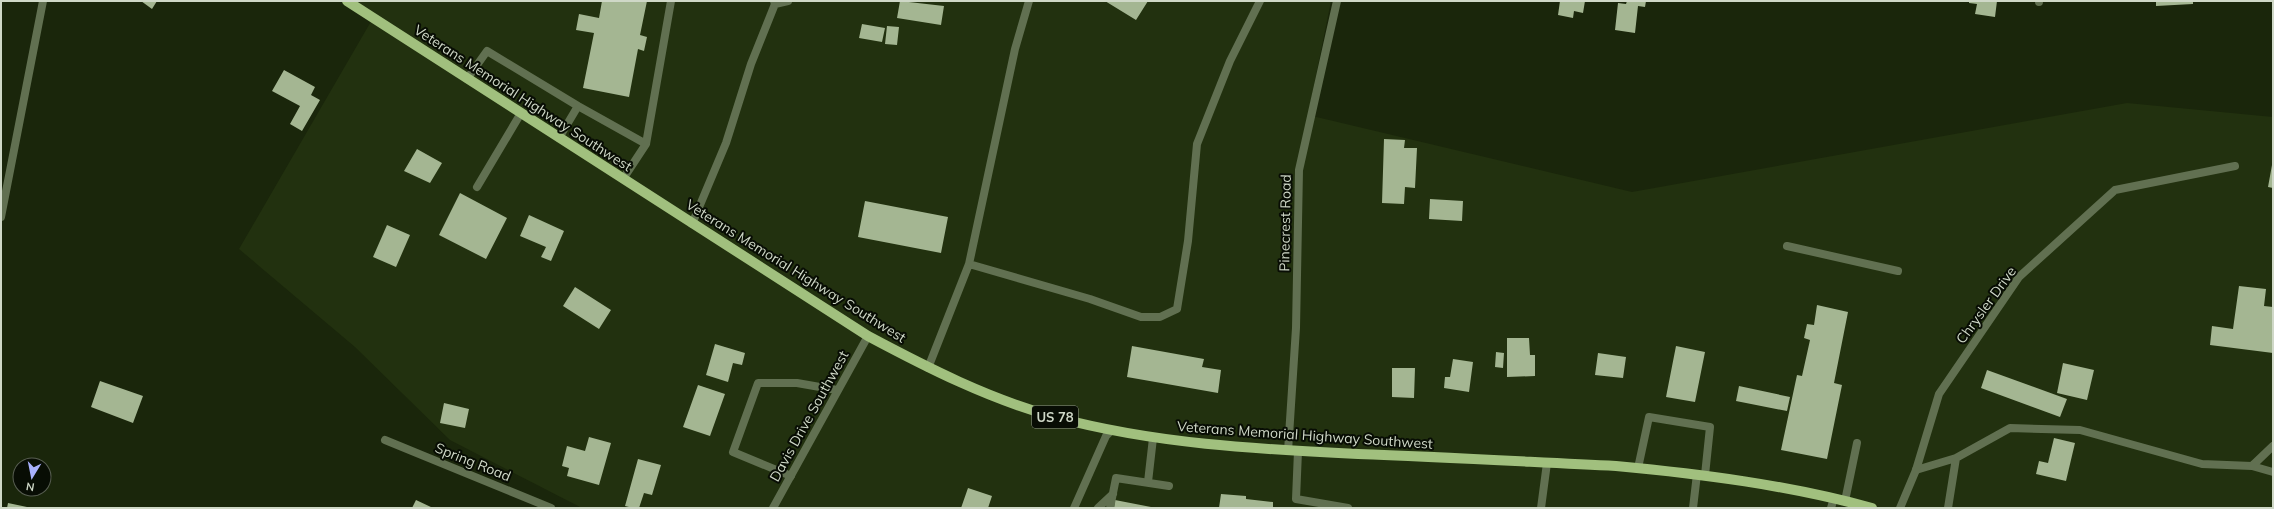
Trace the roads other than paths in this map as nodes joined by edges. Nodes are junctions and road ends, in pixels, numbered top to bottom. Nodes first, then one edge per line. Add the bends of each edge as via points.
1 (42, 1) edge
2 (347, 1) edge
3 (670, 1) edge
4 (788, 1) edge
5 (1028, 1) edge
6 (1260, 1) edge
7 (1337, 1) edge
8 (774, 3) edge
9 (467, 78) junction
10 (578, 106) junction
11 (521, 113) junction
12 (559, 138) junction
13 (646, 144) junction
14 (2235, 166) dead end
15 (623, 179) junction
16 (477, 187) dead end
17 (1, 217) edge
18 (692, 224) junction
19 (1787, 246) dead end
20 (969, 264) junction
21 (1898, 271) dead end
22 (868, 336) junction
23 (928, 368) junction
24 (838, 390) junction
25 (1111, 431) junction
26 (1153, 438) junction
27 (385, 440) dead end
28 (1857, 443) dead end
29 (2273, 446) edge
30 (1293, 451) junction
31 (1956, 458) junction
32 (1547, 463) junction
33 (2252, 466) junction
34 (1638, 468) junction
35 (1916, 470) junction
36 (2273, 472) edge
37 (1701, 475) junction
38 (791, 476) junction
39 (1148, 482) junction
40 (1169, 486) dead end
41 (1112, 494) junction
42 (1845, 501) junction
43 (1833, 503) edge
44 (551, 508) edge
45 (773, 508) edge
46 (1074, 508) edge
47 (1098, 508) edge
48 (1110, 508) edge
49 (1348, 508) edge
50 (1541, 508) edge
51 (1693, 508) edge
52 (1872, 508) edge
53 (1900, 508) edge
54 (1948, 508) edge

1 - 17 street
2 - 9 main road, Veterans Memorial Highway Southwest / US 78
3 - 13 street
4 - 8 street
5 - 20 street
6 - 20 street via 1230,61 1197,144 1188,241 1177,309 1160,317 1141,317 1090,299
7 - 30 street, Pinecrest Road via 1299,170 1296,215
8 - 18 street via 726,143
9 - 10 street via 487,51
9 - 11 main road, Veterans Memorial Highway Southwest / US 78
10 - 12 street
10 - 13 street
11 - 12 main road, Veterans Memorial Highway Southwest / US 78
11 - 16 street
12 - 15 main road, Veterans Memorial Highway Southwest / US 78
13 - 15 street
14 - 35 street, Chrysler Drive via 2115,190 2020,277 1939,394
15 - 18 main road, Veterans Memorial Highway Southwest / US 78
18 - 22 main road, Veterans Memorial Highway Southwest / US 78
19 - 21 street
20 - 23 street
22 - 23 main road, Veterans Memorial Highway Southwest / US 78
22 - 24 street, Davis Drive Southwest
23 - 25 main road, Veterans Memorial Highway Southwest / US 78 via 997,398 1054,417
24 - 38 street, Davis Drive Southwest
24 - 38 street via 797,383 758,383 733,452
25 - 26 main road, Veterans Memorial Highway Southwest / US 78
25 - 46 street via 1106,436
26 - 30 main road, Veterans Memorial Highway Southwest / US 78 via 1235,448
26 - 39 street
27 - 44 street, Spring Road
28 - 42 street
29 - 33 street
30 - 32 main road, Veterans Memorial Highway Southwest / US 78
30 - 49 street, Pinecrest Road via 1296,499
31 - 33 street via 2010,428 2080,430 2202,464
31 - 35 street
31 - 54 street
32 - 34 main road, Veterans Memorial Highway Southwest / US 78
32 - 50 street
33 - 36 street
34 - 37 main road, Veterans Memorial Highway Southwest / US 78
34 - 37 street via 1649,417 1710,427
35 - 53 street, Chrysler Drive
37 - 43 main road, Veterans Memorial Highway Southwest / US 78
37 - 51 street
38 - 45 street, Davis Drive Southwest
39 - 40 street
39 - 41 street via 1116,478
41 - 47 street
41 - 48 street
42 - 43 main road, Veterans Memorial Highway Southwest / US 78
42 - 52 main road, Veterans Memorial Highway Southwest / US 78

